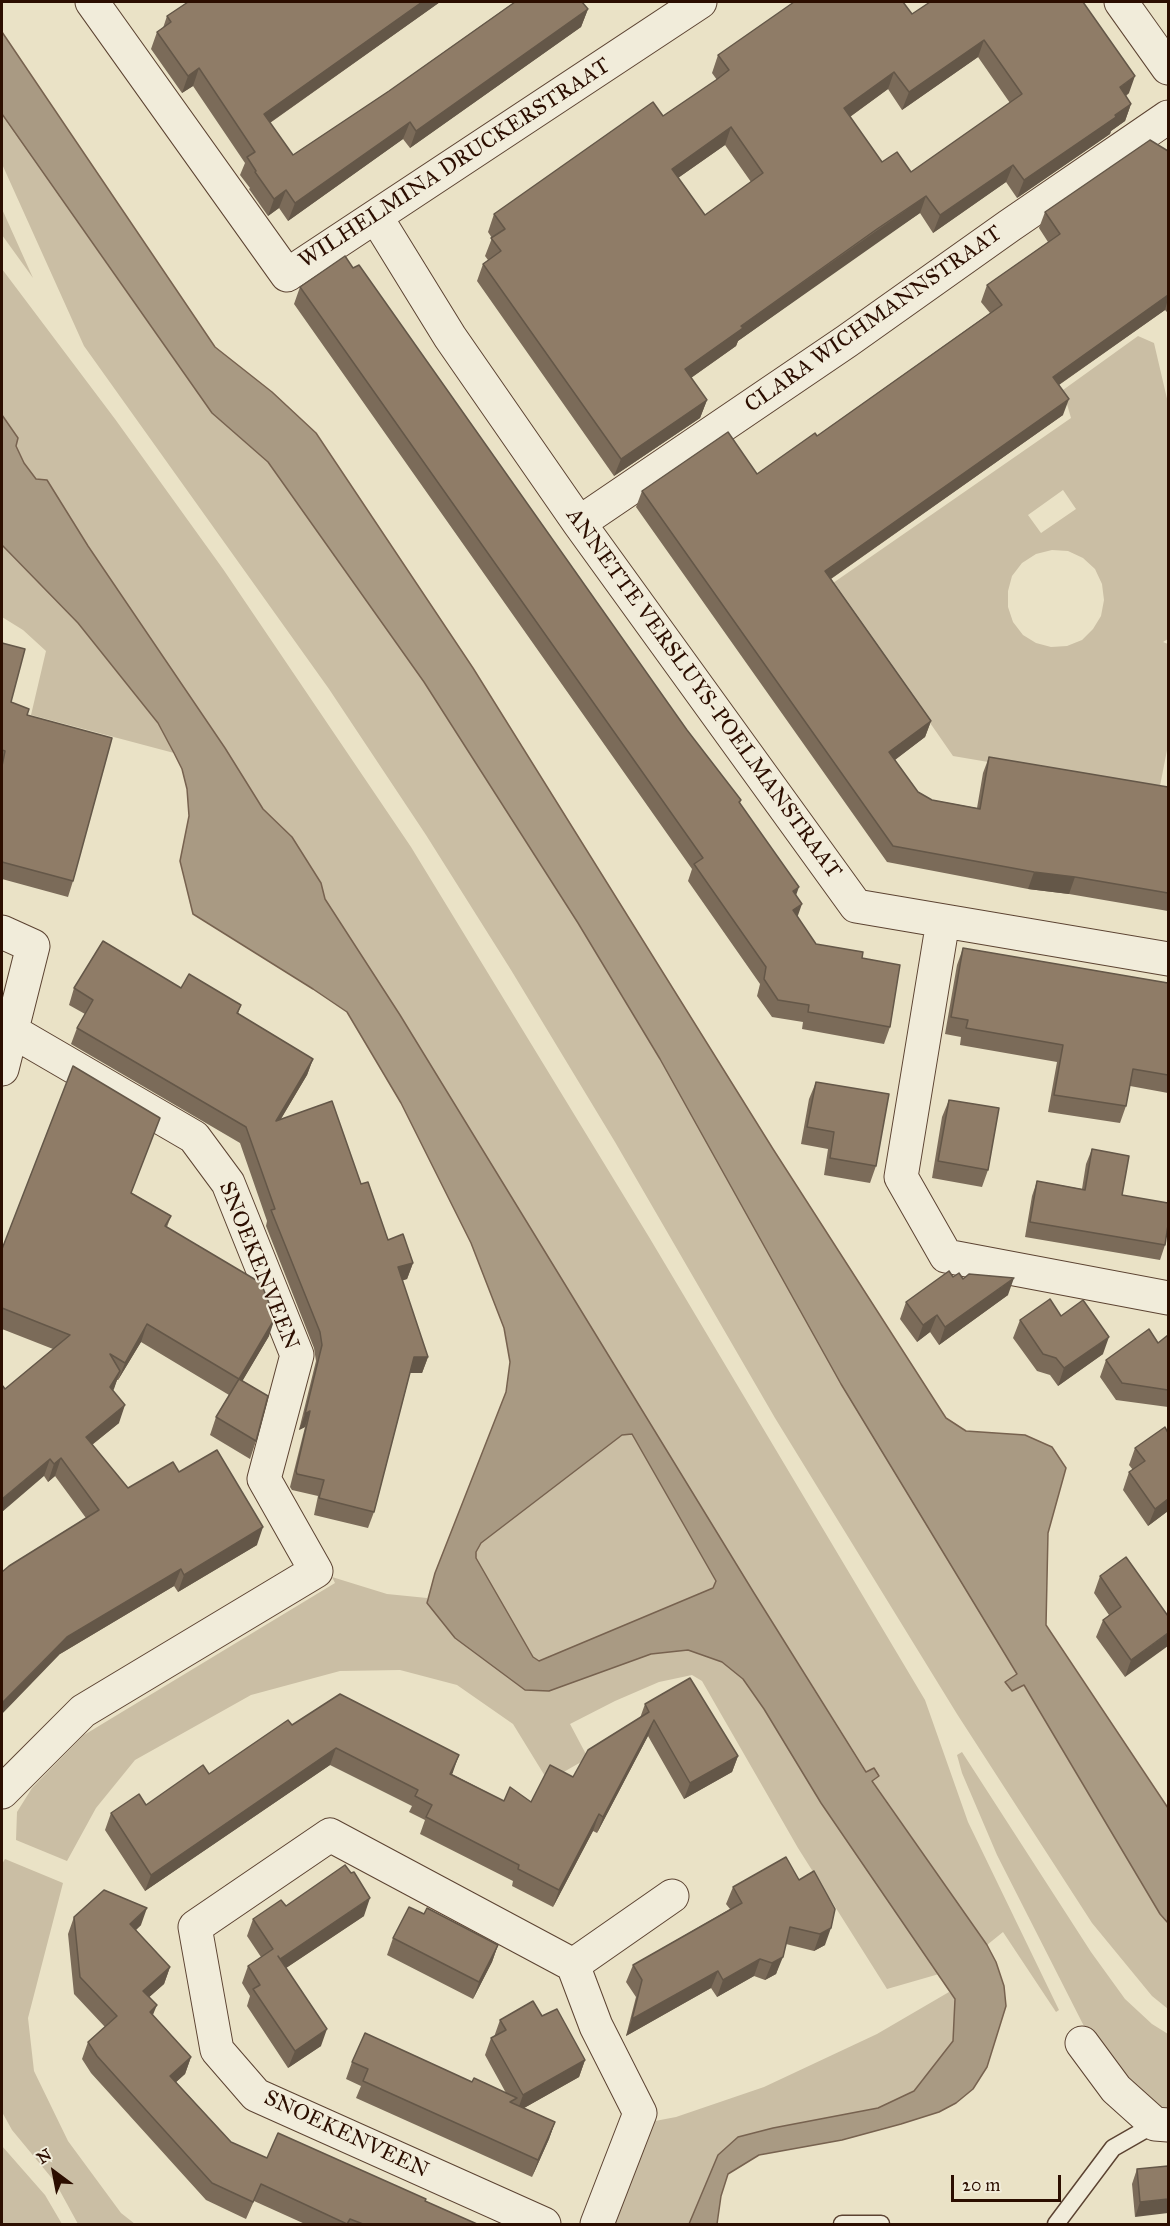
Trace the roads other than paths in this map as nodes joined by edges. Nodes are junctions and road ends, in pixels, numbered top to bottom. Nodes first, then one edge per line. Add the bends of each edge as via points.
1 (700, 2) edge
2 (1121, 2) edge
3 (100, 13) edge
4 (1168, 68) edge
5 (1168, 117) edge
6 (375, 217) junction
7 (579, 523) junction
8 (943, 921) junction
9 (2, 932) edge
10 (1168, 959) edge
11 (12, 1031) junction
12 (2, 1069) edge
13 (1168, 1298) edge
14 (2, 1792) edge
15 (672, 1896) dead end
16 (573, 1965) junction
17 (1082, 2043) dead end
18 (1164, 2124) edge
19 (544, 2224) edge
20 (597, 2224) edge
21 (842, 2224) edge
22 (881, 2224) edge
23 (1056, 2224) edge

1 - 6 street, WILHELMINA DRUCKERSTRAAT
2 - 4 street
3 - 6 street, WILHELMINA DRUCKERSTRAAT via 287,275
5 - 7 street, CLARA WICHMANNSTRAAT
6 - 7 street, ANNETTE VERSLUYS-POELMANSTRAAT via 450,337
7 - 8 street, ANNETTE VERSLUYS-POELMANSTRAAT via 856,906
8 - 10 street, ANNETTE VERSLUYS-POELMANSTRAAT
8 - 13 street via 901,1177 946,1257
9 - 11 street via 33,946
11 - 12 street
11 - 14 street, SNOEKENVEEN via 194,1137 228,1183 297,1355 264,1479 316,1571 83,1711
15 - 16 street
16 - 19 street, SNOEKENVEEN via 330,1835 195,1927 217,2050 256,2095
16 - 20 street via 596,2026 640,2113
17 - 18 street via 1116,2089
18 - 23 lane via 1113,2148
21 - 22 lane

